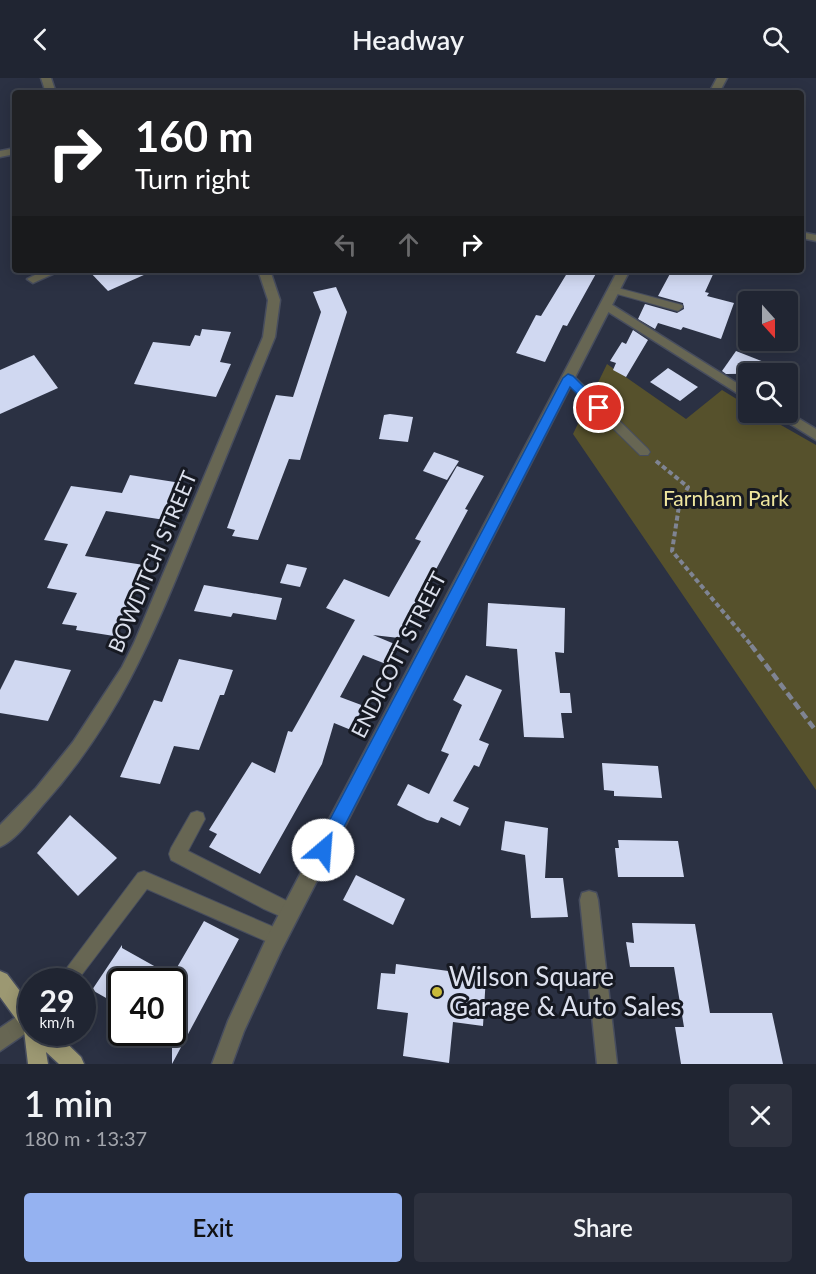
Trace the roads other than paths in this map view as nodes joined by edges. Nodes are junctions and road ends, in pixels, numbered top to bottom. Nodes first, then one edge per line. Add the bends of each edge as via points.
1 (48, 273) edge
2 (265, 273) edge
3 (622, 273) edge
4 (33, 279) dead end
5 (614, 290) junction
6 (606, 306) junction
7 (678, 307) dead end
8 (568, 378) junction
9 (738, 390) edge
10 (796, 423) edge
11 (816, 435) edge
12 (644, 452) road end
13 (197, 819) dead end
14 (0, 838) edge
15 (589, 900) dead end
16 (291, 912) junction
17 (278, 937) junction
18 (76, 968) edge
19 (0, 981) edge
20 (18, 1006) edge
21 (18, 1033) edge
22 (0, 1041) edge
23 (36, 1046) edge
24 (54, 1046) edge
25 (38, 1064) edge
26 (74, 1064) edge
27 (222, 1064) edge
28 (607, 1064) edge

1 - 4 street
2 - 14 street, BOWDITCH STREET via 274,300 268,337 141,645 106,712 58,777
3 - 5 street, ENDICOTT STREET
5 - 6 street, ENDICOTT STREET
5 - 7 lane
6 - 8 street, ENDICOTT STREET
6 - 9 street
8 - 12 lane
8 - 16 street, ENDICOTT STREET
10 - 11 street
13 - 16 lane via 177,854
15 - 28 street
16 - 17 street, ENDICOTT STREET
17 - 18 lane via 144,879
17 - 27 street, ENDICOTT STREET
19 - 20 main road
21 - 22 street
23 - 25 main road
24 - 26 main road

